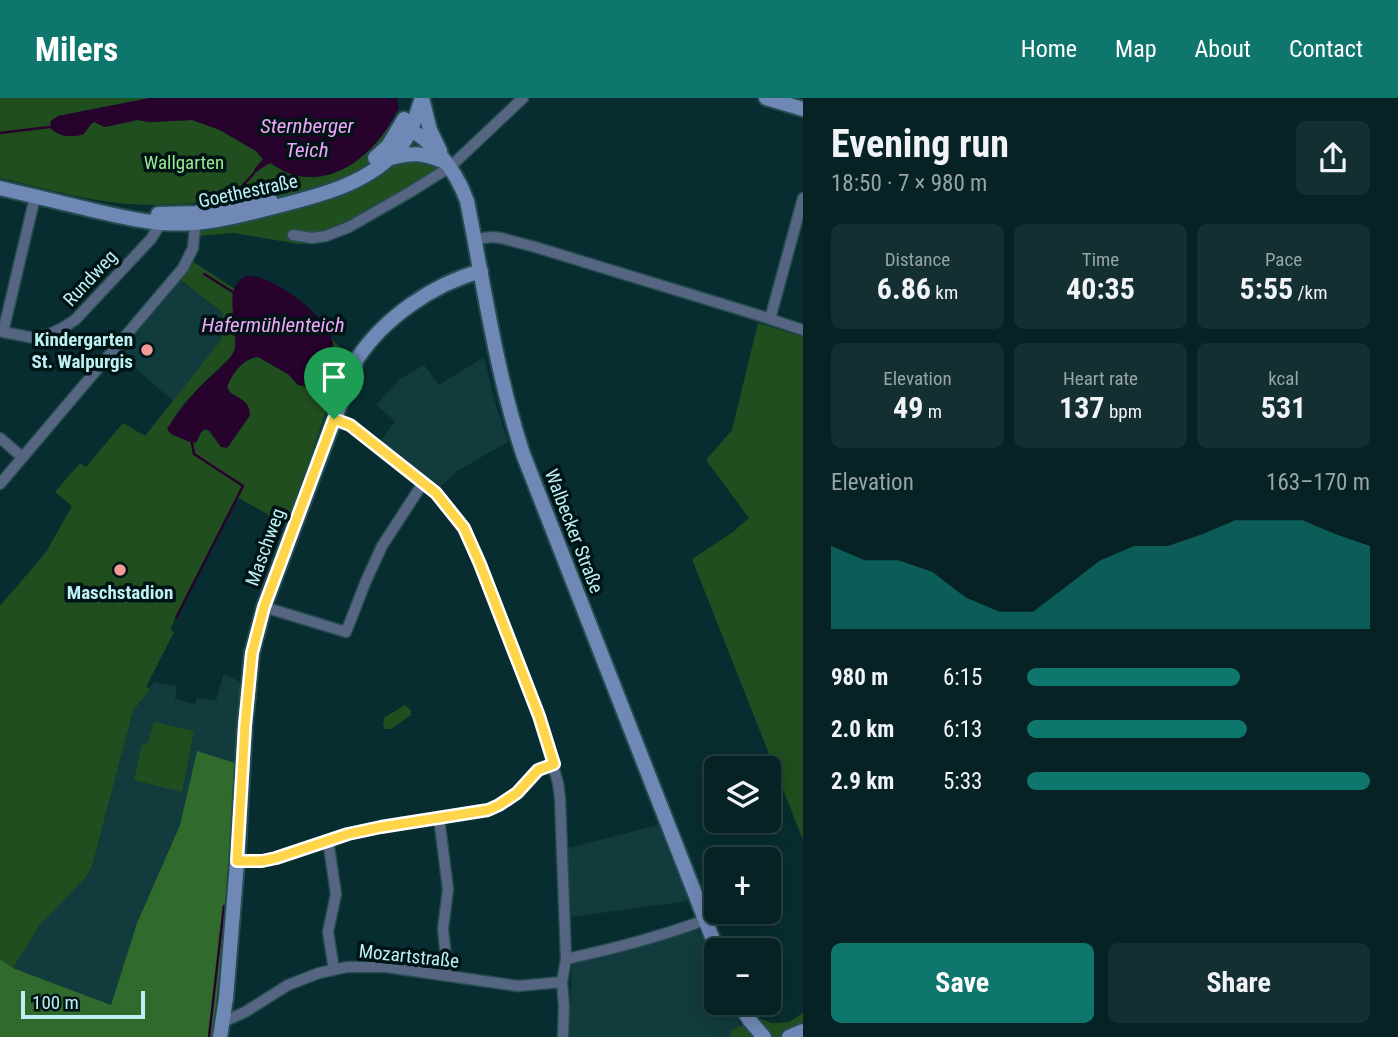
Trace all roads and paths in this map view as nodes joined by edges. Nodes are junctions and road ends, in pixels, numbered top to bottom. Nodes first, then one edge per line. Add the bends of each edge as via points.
1 (412, 98) edge
2 (422, 98) edge
3 (523, 98) edge
4 (766, 98) edge
5 (803, 109) edge
6 (406, 127) junction
7 (390, 158) junction
8 (448, 164) junction
9 (0, 188) edge
10 (35, 197) junction
11 (803, 198) edge
12 (111, 215) junction
13 (196, 218) junction
14 (161, 223) junction
15 (293, 234) dead end
16 (475, 239) junction
17 (481, 271) junction
18 (769, 319) junction
19 (803, 330) edge
20 (1, 331) edge
21 (334, 419) junction
22 (0, 438) edge
23 (22, 457) junction
24 (423, 483) junction
25 (0, 484) edge
26 (264, 607) junction
27 (554, 764) junction
28 (439, 818) junction
29 (328, 840) junction
30 (237, 861) junction
31 (704, 917) edge
32 (704, 920) edge
33 (566, 959) junction
34 (334, 970) junction
35 (446, 976) junction
36 (562, 982) junction
37 (746, 1015) edge
38 (223, 1022) junction
39 (803, 1031) edge
40 (220, 1037) edge
41 (563, 1037) edge
42 (764, 1037) edge
43 (789, 1037) edge

1 - 6 main road
2 - 6 main road
2 - 8 main road via 430,130
3 - 8 street
4 - 5 main road
6 - 7 main road, Goethestraße via 404,141
6 - 8 main road, Walbecker Straße
6 - 13 main road, Goethestraße via 380,155 349,177
7 - 8 main road via 411,153
7 - 13 main road, Goethestraße via 359,180 326,193 242,216
8 - 15 street via 349,227 312,238
8 - 16 main road, Walbecker Straße via 463,189
9 - 10 main road, Goethestraße
10 - 12 main road, Goethestraße
10 - 20 street, Rundweg
11 - 18 street
12 - 13 main road, Goethestraße
12 - 14 main road, Goethestraße
13 - 14 main road, Goethestraße
13 - 23 street via 193,248 183,268
14 - 20 street, Rundweg via 75,320 34,338
16 - 17 main road, Walbecker Straße
16 - 18 street via 501,238
17 - 21 main road, Maschweg via 437,289 376,333 356,359
17 - 31 main road, Walbecker Straße via 502,382 523,454
18 - 19 street
21 - 24 street via 350,425
21 - 26 main road, Maschweg
22 - 23 street
23 - 25 street
24 - 26 street via 382,546 346,632
24 - 27 street via 449,508 469,538
26 - 30 main road, Maschweg via 252,653
27 - 28 street via 538,770 499,805
27 - 33 street via 560,798
28 - 29 street
28 - 35 street via 448,889 443,929
29 - 30 street via 276,858
29 - 34 street via 335,894 328,932
30 - 38 main road, Maschweg
32 - 33 street via 615,949
33 - 36 street
34 - 35 street, Mozartstraße via 371,966
34 - 38 street, Mozartstraße via 288,985
35 - 36 street, Mozartstraße via 518,986
36 - 41 street
37 - 42 main road
38 - 40 main road, Maschweg
39 - 43 main road

